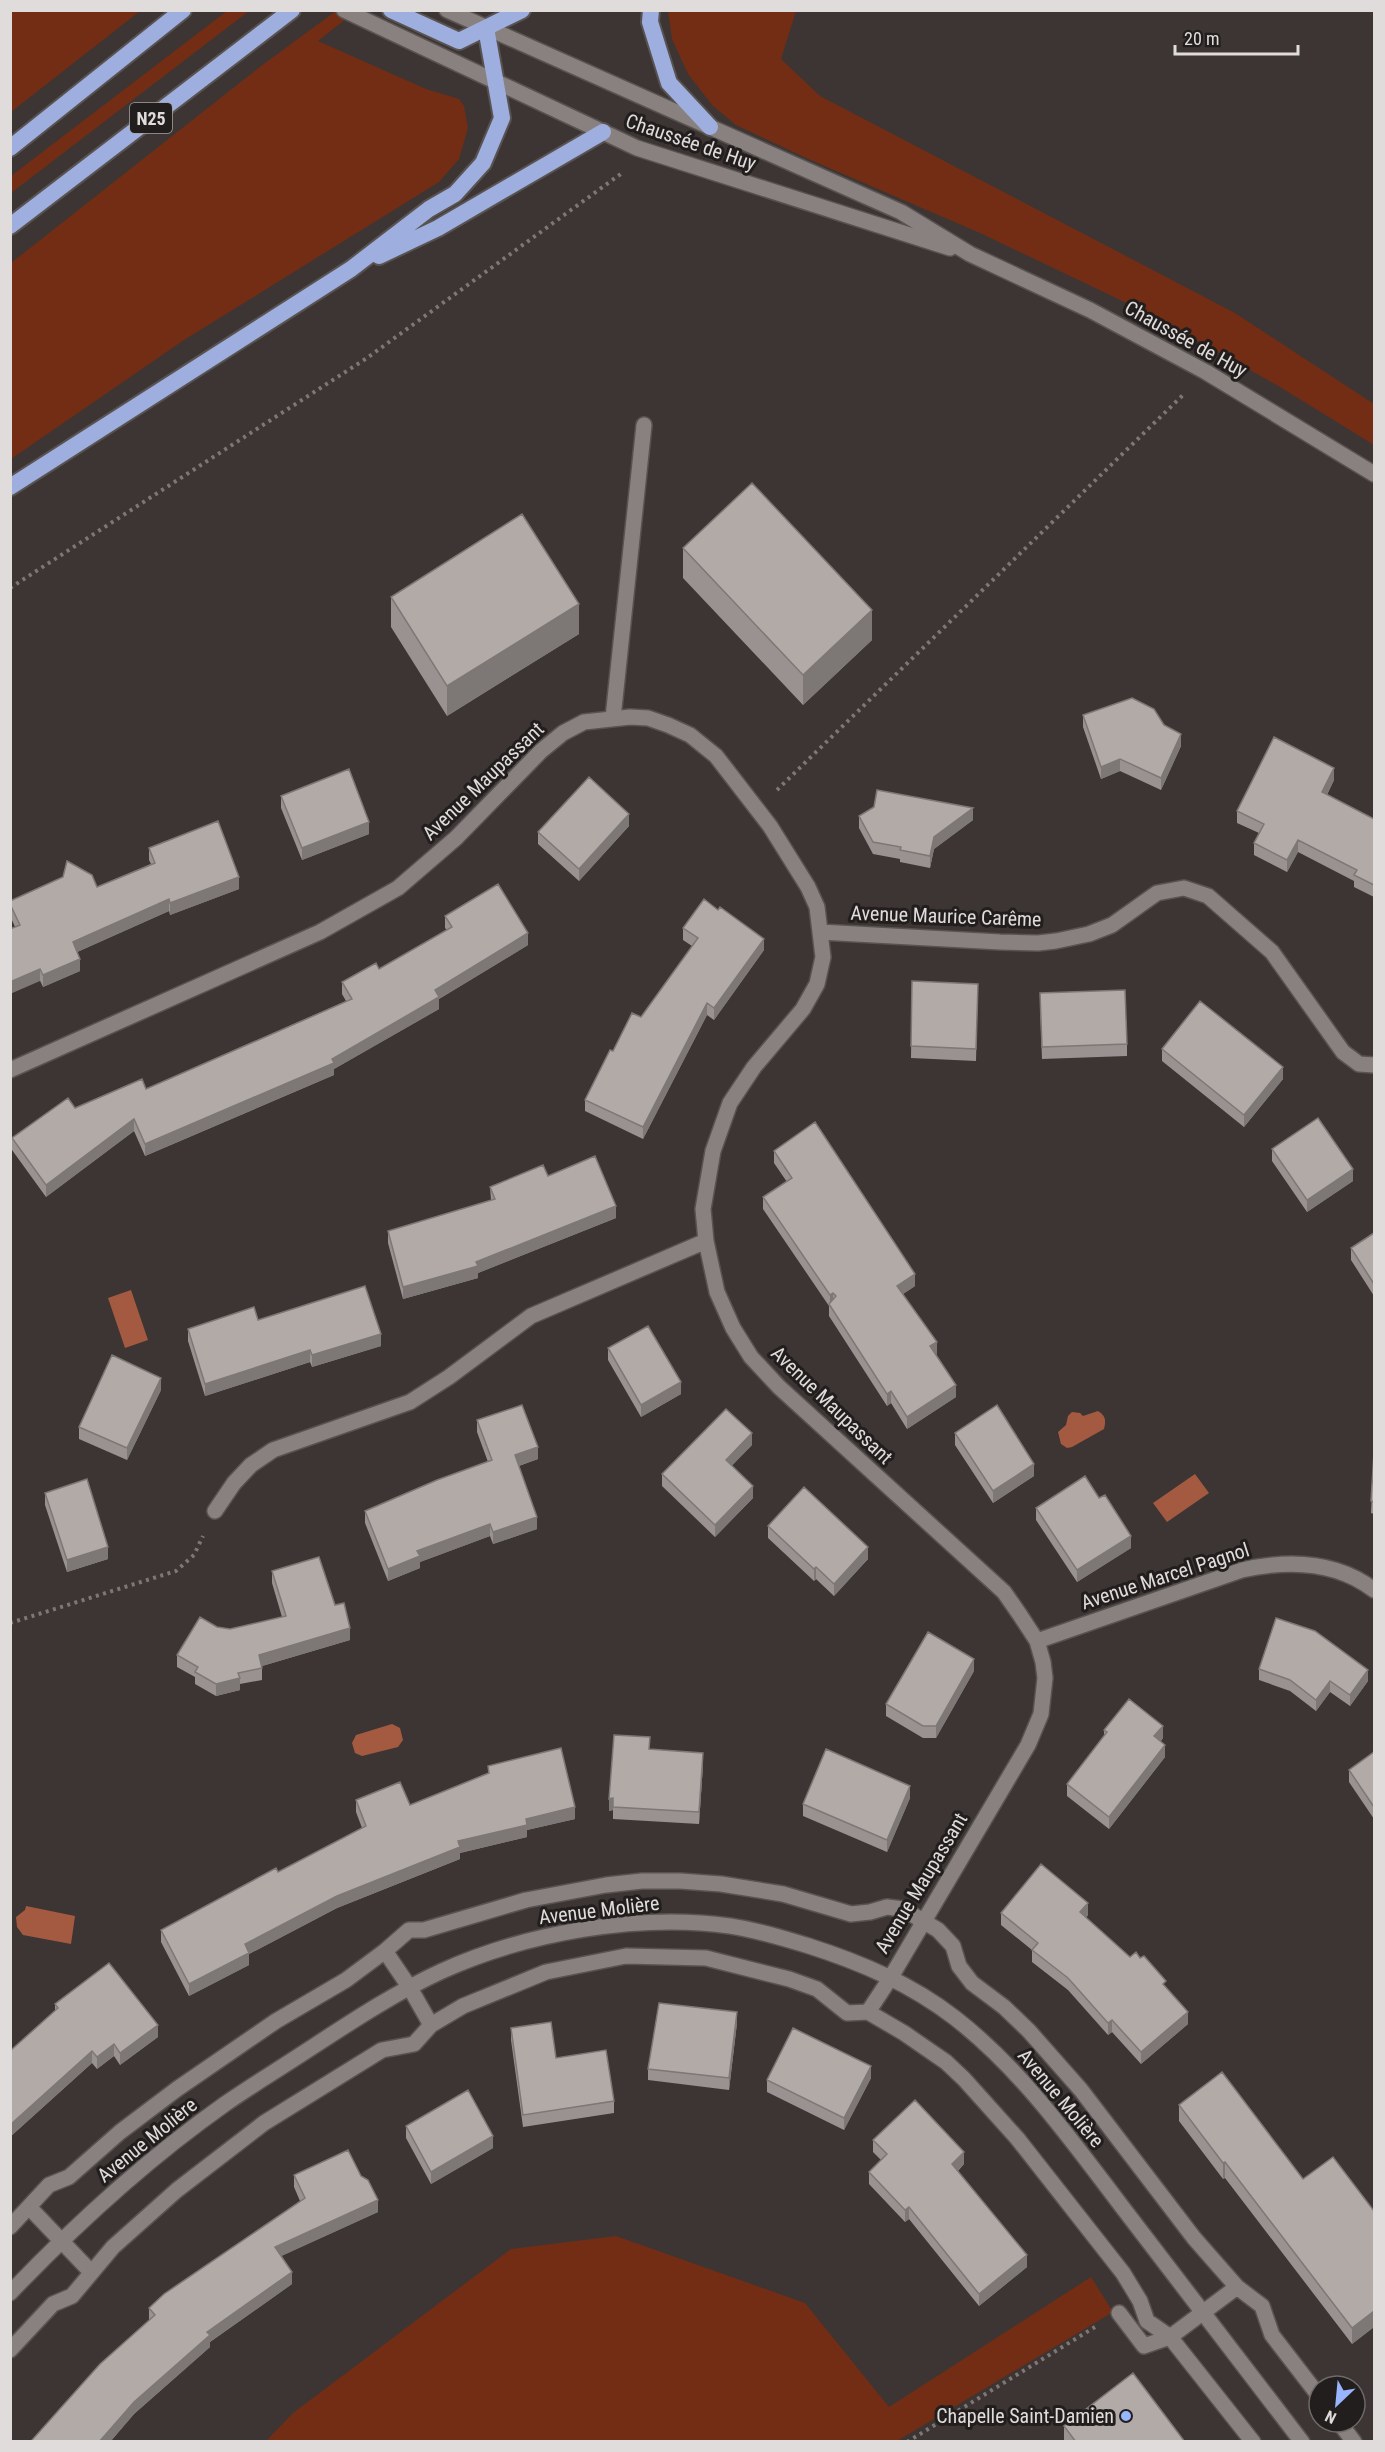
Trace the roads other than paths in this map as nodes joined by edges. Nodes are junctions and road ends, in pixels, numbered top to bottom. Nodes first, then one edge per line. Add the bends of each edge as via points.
1 (183, 10) edge
2 (292, 10) edge
3 (391, 10) edge
4 (447, 10) edge
5 (522, 10) edge
6 (651, 10) edge
7 (348, 12) edge
8 (486, 28) junction
9 (496, 80) junction
10 (710, 127) junction
11 (603, 132) junction
12 (10, 148) edge
13 (10, 226) edge
14 (970, 254) junction
15 (351, 269) junction
16 (644, 424) dead end
17 (1374, 474) edge
18 (10, 487) edge
19 (613, 718) junction
20 (820, 932) junction
21 (1374, 1065) edge
22 (10, 1070) edge
23 (706, 1241) junction
24 (215, 1512) road end
25 (1374, 1590) edge
26 (1037, 1641) junction
27 (923, 1920) junction
28 (385, 1951) junction
29 (891, 1977) junction
30 (410, 1988) junction
31 (868, 2012) junction
32 (431, 2025) junction
33 (29, 2206) junction
34 (10, 2227) edge
35 (60, 2241) junction
36 (91, 2272) junction
37 (1237, 2287) junction
38 (10, 2293) edge
39 (1203, 2312) junction
40 (1119, 2313) road end
41 (1170, 2337) junction
42 (10, 2350) edge
43 (1307, 2380) edge
44 (1253, 2442) edge
45 (1302, 2442) edge

1 - 12 highway
2 - 13 highway, N25
3 - 8 highway via 459,41
4 - 8 street, Chaussée de Huy
5 - 8 highway
6 - 10 highway via 650,22 669,83
7 - 9 street, Chaussée de Huy
8 - 9 highway
8 - 10 street, Chaussée de Huy
9 - 11 street, Chaussée de Huy
9 - 15 highway via 502,118 483,163 455,194 429,209
10 - 14 street, Chaussée de Huy via 901,212
11 - 14 street, Chaussée de Huy via 637,148
11 - 15 highway via 438,228
14 - 17 street, Chaussée de Huy via 1090,310 1206,372
15 - 18 highway
16 - 19 street
19 - 20 street, Avenue Maupassant via 648,718 690,735 716,756 770,826 808,887 818,907
19 - 22 street, Avenue Maupassant via 584,722 563,733 456,838 398,888 320,932
20 - 21 street, Avenue Maurice Carême via 1000,942 1056,941 1112,925 1156,893 1184,888 1208,896 1272,952 1343,1052 1359,1064
20 - 23 street, Avenue Maupassant via 824,957 817,984 802,1010 754,1067 730,1103 713,1151 706,1187
23 - 24 street via 531,1316 410,1402 273,1450 234,1483
23 - 26 street, Avenue Maupassant via 717,1292 751,1357 796,1403 1004,1592
25 - 26 street, Avenue Marcel Pagnol via 1345,1574 1315,1566 1259,1566
26 - 27 street, Avenue Maupassant via 1045,1690 1033,1735
27 - 28 street via 903,1909 886,1907 851,1914 783,1894 720,1884 642,1881 526,1900 424,1930 409,1930
27 - 29 street, Avenue Maupassant
27 - 37 street via 953,1946 959,1966 972,1983 1029,2031 1081,2090 1194,2238
28 - 30 street
28 - 33 street via 346,1980 221,2057 120,2132 69,2177 49,2185
29 - 30 street, Avenue Molière via 772,1935 727,1926 650,1922 542,1936 483,1954
29 - 31 street, Avenue Maupassant
29 - 39 street, Avenue Molière via 959,2021 1029,2089
30 - 32 street
30 - 35 street, Avenue Molière via 224,2105 126,2181
31 - 32 street via 847,2013 817,1989 706,1958 626,1956 546,1972 463,2006
31 - 41 street via 946,2062 964,2079 1017,2138 1123,2273 1147,2321
32 - 36 street via 414,2044 382,2050 264,2123 177,2190 112,2247
33 - 34 street
33 - 35 street
35 - 36 street
35 - 38 street, Avenue Molière
36 - 42 street via 72,2296 53,2304
37 - 39 street
37 - 43 street via 1262,2306 1272,2335
39 - 41 street
39 - 45 street, Avenue Molière
40 - 41 street via 1144,2346
41 - 44 street

